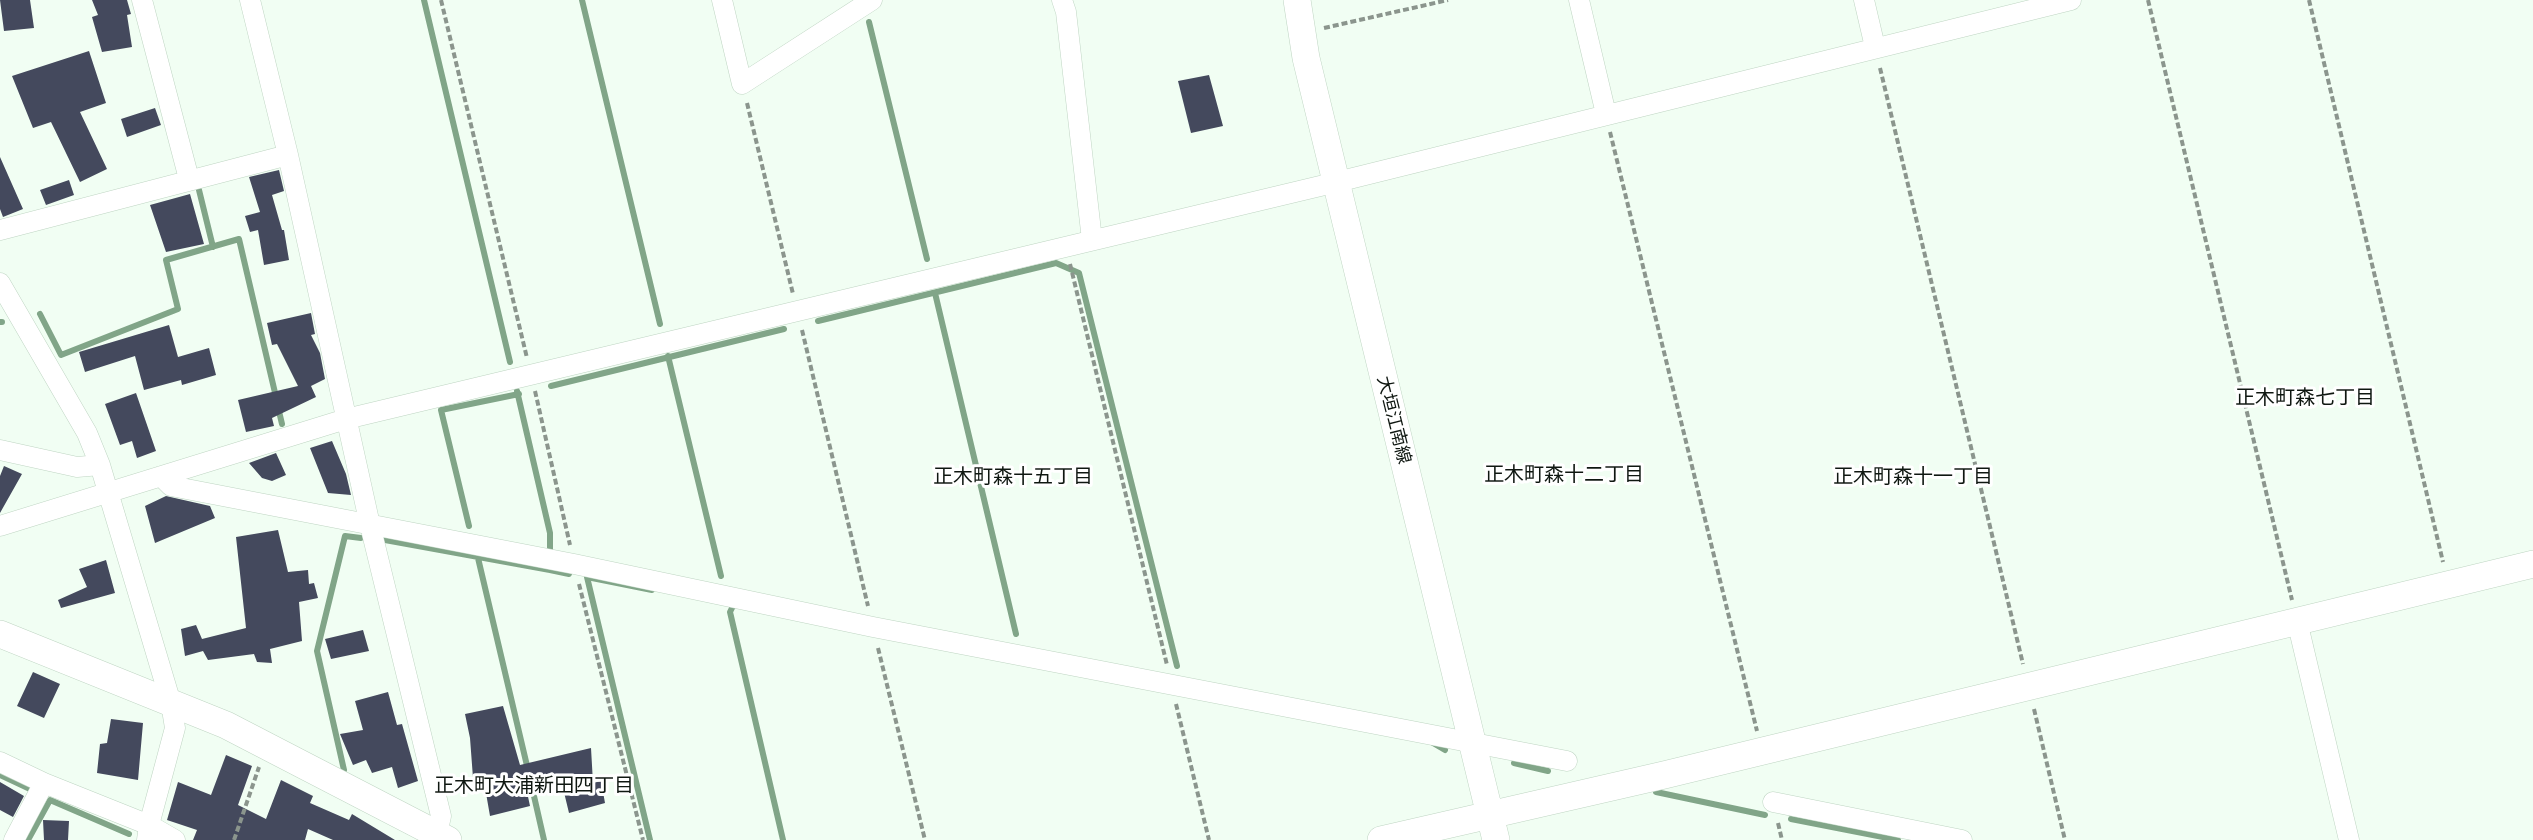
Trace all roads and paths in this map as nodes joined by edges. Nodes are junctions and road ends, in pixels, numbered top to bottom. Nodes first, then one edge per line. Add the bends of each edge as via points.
1 (142, 0) edge
2 (250, 0) edge
3 (441, 0) edge
4 (722, 0) edge
5 (872, 0) edge
6 (1062, 0) edge
7 (1297, 0) edge
8 (1448, 0) edge
9 (1579, 0) edge
10 (1863, 0) edge
11 (2071, 0) edge
12 (2148, 0) edge
13 (2308, 0) edge
14 (1302, 33) junction
15 (1875, 47) junction
16 (742, 84) junction
17 (1606, 114) junction
18 (288, 155) junction
19 (189, 179) junction
20 (1337, 182) junction
21 (0, 230) edge
22 (1092, 240) junction
23 (1066, 246) junction
24 (0, 283) edge
25 (797, 309) junction
26 (531, 374) junction
27 (346, 419) junction
28 (0, 450) edge
29 (100, 465) junction
30 (161, 476) junction
31 (109, 493) junction
32 (370, 525) junction
33 (0, 526) edge
34 (574, 564) junction
35 (2533, 564) edge
36 (2449, 585) junction
37 (2297, 621) junction
38 (873, 627) junction
39 (0, 634) edge
40 (1171, 684) junction
41 (2028, 686) junction
42 (171, 703) junction
43 (1472, 741) junction
44 (267, 746) junction
45 (1761, 750) junction
46 (1567, 760) dead end
47 (0, 762) edge
48 (44, 783) junction
49 (1773, 802) joint
50 (1490, 814) junction
51 (148, 833) edge
52 (443, 837) edge
53 (14, 840) edge
54 (175, 840) edge
55 (234, 840) edge
56 (643, 840) edge
57 (925, 840) edge
58 (1209, 840) edge
59 (1382, 840) edge
60 (1496, 840) edge
61 (1782, 840) edge
62 (1962, 840) edge
63 (2065, 840) edge
64 (2349, 840) edge

1 - 19 street
2 - 18 street
3 - 26 path
4 - 16 street
5 - 16 street
6 - 22 street
7 - 14 street, 大垣江南線
8 - 14 path
9 - 17 street
10 - 15 street
11 - 15 street
12 - 37 path
13 - 36 path
14 - 20 street, 大垣江南線
15 - 17 street
15 - 41 path
16 - 25 path
17 - 20 street
17 - 45 path
18 - 19 street
18 - 27 street
19 - 21 street
20 - 22 street
20 - 43 street, 大垣江南線
22 - 23 street
23 - 25 street
23 - 40 path
24 - 29 street via 87,433
25 - 26 street
25 - 38 path
26 - 27 street
26 - 34 path
27 - 30 street
27 - 32 street
28 - 29 street via 77,467
29 - 31 street
30 - 31 street
30 - 32 street via 171,486
31 - 33 street
31 - 42 street
32 - 34 street
32 - 52 street
34 - 38 street
34 - 56 path
35 - 36 street
36 - 37 street
37 - 41 street
37 - 64 street
38 - 40 street
38 - 57 path
39 - 42 street
40 - 43 street
40 - 58 path
41 - 45 street
41 - 63 path
42 - 44 street
42 - 51 street via 175,728
43 - 46 street
43 - 50 street, 大垣江南線
44 - 52 street
44 - 55 path
45 - 50 street
47 - 48 street
48 - 51 street
48 - 53 street
49 - 61 path
49 - 62 street
50 - 59 street
50 - 60 street, 大垣江南線
51 - 54 street

